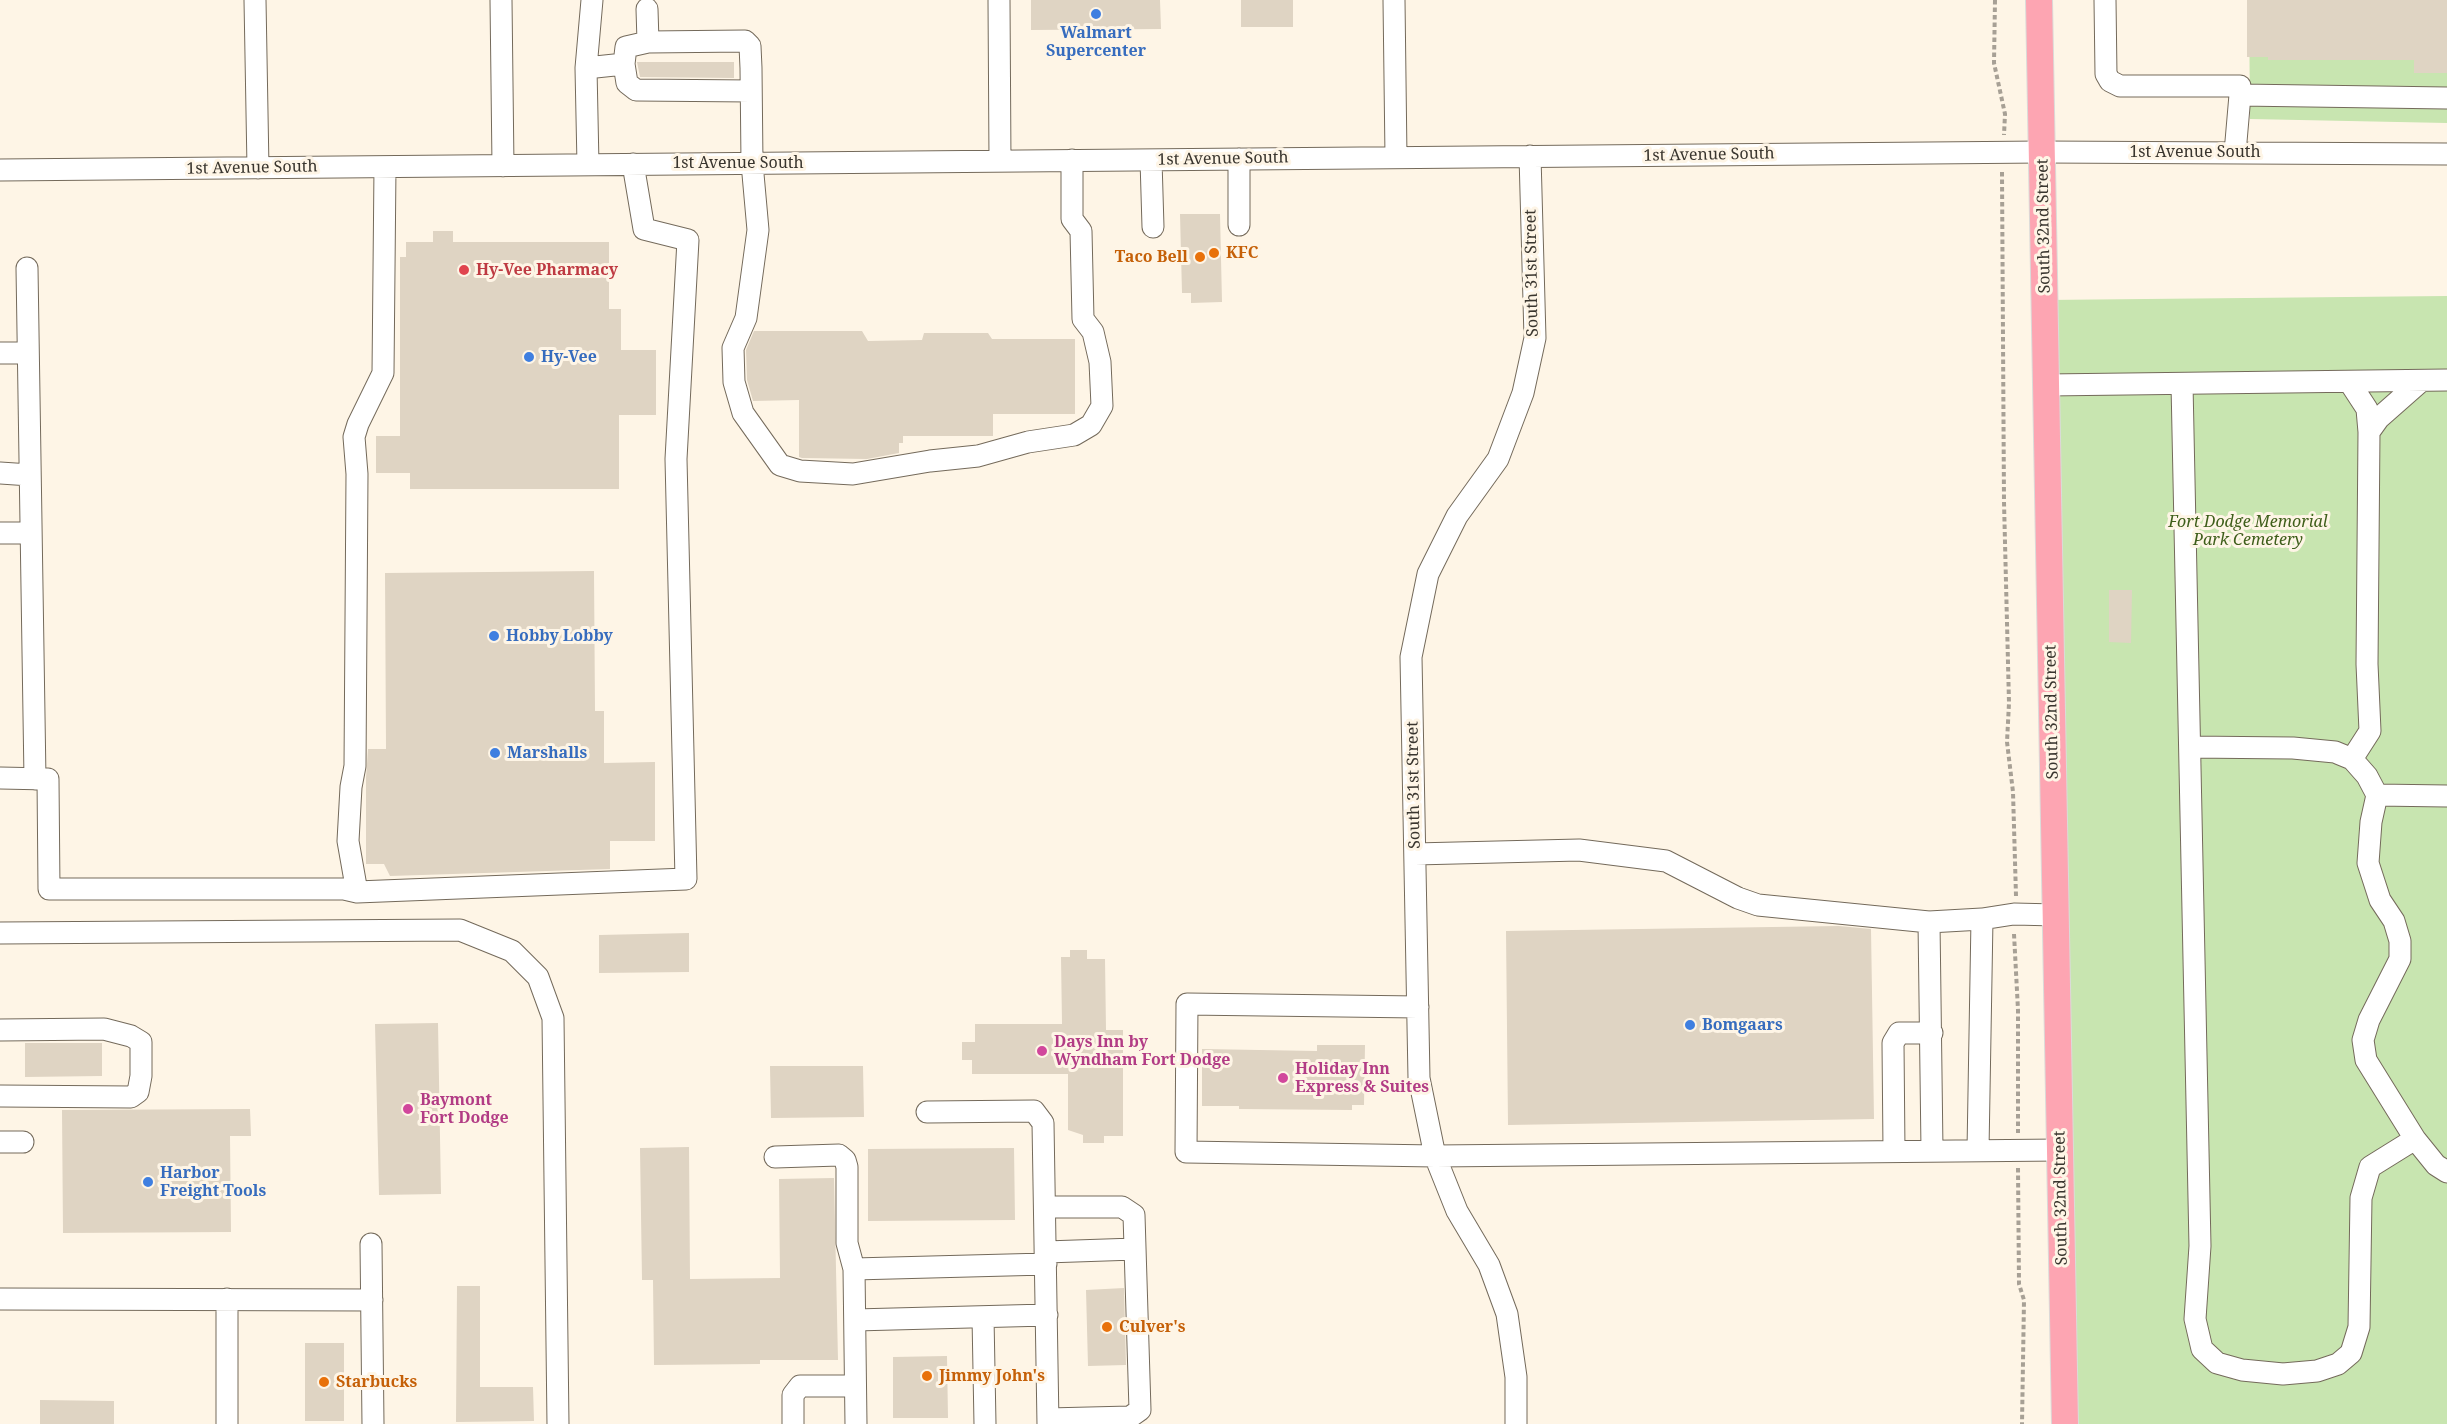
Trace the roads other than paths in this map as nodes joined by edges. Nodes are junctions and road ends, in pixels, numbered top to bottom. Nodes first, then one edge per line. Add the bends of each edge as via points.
1 (255, 0) edge
2 (501, 0) edge
3 (592, 0) edge
4 (999, 0) edge
5 (1394, 0) edge
6 (2038, 0) edge
7 (2105, 0) edge
8 (647, 9) dead end
9 (648, 42) junction
10 (624, 64) junction
11 (586, 68) junction
12 (2240, 86) dead end
13 (751, 90) junction
14 (2447, 98) edge
15 (2042, 152) junction
16 (2235, 153) junction
17 (2447, 154) edge
18 (1530, 156) junction
19 (1396, 158) junction
20 (1239, 159) junction
21 (1071, 160) junction
22 (1151, 160) junction
23 (1000, 161) junction
24 (752, 163) junction
25 (633, 164) junction
26 (588, 165) junction
27 (503, 166) junction
28 (385, 167) junction
29 (258, 168) junction
30 (0, 170) edge
31 (1239, 225) dead end
32 (1153, 227) dead end
33 (27, 268) dead end
34 (0, 353) edge
35 (27, 353) junction
36 (2447, 380) edge
37 (2421, 381) junction
38 (2350, 383) junction
39 (2182, 384) junction
40 (2047, 385) junction
41 (2369, 432) junction
42 (0, 473) edge
43 (30, 475) junction
44 (0, 532) edge
45 (30, 532) junction
46 (2190, 747) junction
47 (2352, 759) junction
48 (0, 778) edge
49 (35, 779) junction
50 (2377, 795) junction
51 (2447, 796) edge
52 (1415, 854) junction
53 (357, 892) junction
54 (2056, 915) junction
55 (1983, 919) junction
56 (1929, 922) junction
57 (0, 933) edge
58 (1418, 1007) junction
59 (0, 1030) edge
60 (1932, 1033) junction
61 (0, 1096) edge
62 (927, 1112) dead end
63 (2415, 1139) junction
64 (0, 1142) edge
65 (23, 1142) dead end
66 (1932, 1150) junction
67 (1978, 1150) junction
68 (2060, 1150) junction
69 (1894, 1151) junction
70 (1435, 1156) junction
71 (775, 1157) dead end
72 (2447, 1172) edge
73 (1046, 1207) junction
74 (371, 1244) dead end
75 (1135, 1249) junction
76 (1046, 1258) junction
77 (854, 1269) junction
78 (0, 1299) edge
79 (227, 1299) junction
80 (372, 1300) junction
81 (1047, 1315) junction
82 (983, 1317) junction
83 (855, 1320) junction
84 (855, 1386) junction
85 (1048, 1422) edge
86 (227, 1424) edge
87 (373, 1424) edge
88 (558, 1424) edge
89 (794, 1424) edge
90 (856, 1424) edge
91 (985, 1424) edge
92 (1516, 1424) edge
93 (2065, 1424) edge

1 - 29 street
2 - 27 street
3 - 11 street
4 - 23 street
5 - 19 street
6 - 15 main road, South 32nd Street
7 - 12 street via 2106,74 2110,81 2120,86
8 - 9 street
9 - 10 street via 626,47
9 - 13 street via 745,41 750,46
10 - 11 street
10 - 13 street via 627,83 636,90
11 - 26 street
13 - 24 street
14 - 16 street via 2241,95
15 - 16 street, 1st Avenue South
15 - 18 street, 1st Avenue South
15 - 40 main road, South 32nd Street
16 - 17 street, 1st Avenue South
18 - 19 street, 1st Avenue South
18 - 52 street, South 31st Street via 1535,338 1523,393 1498,459 1457,516 1428,574 1411,657
19 - 20 street, 1st Avenue South
20 - 22 street, 1st Avenue South
20 - 31 street
21 - 22 street, 1st Avenue South
21 - 23 street, 1st Avenue South
21 - 24 street via 1072,219 1081,231 1083,320 1093,332 1100,362 1102,406 1091,425 1074,435 978,456 853,474 800,471 780,465 743,413 734,382 733,348 746,318 758,230
22 - 32 street
23 - 24 street, 1st Avenue South
24 - 25 street, 1st Avenue South
25 - 26 street, 1st Avenue South
25 - 53 street via 644,229 688,240 676,459 686,879
26 - 27 street, 1st Avenue South
27 - 28 street, 1st Avenue South
28 - 29 street, 1st Avenue South
28 - 53 street via 383,373 354,437 355,766 348,841
29 - 30 street, 1st Avenue South
33 - 35 street
34 - 35 street
35 - 43 street
36 - 37 street
37 - 38 street
37 - 41 street
38 - 39 street
38 - 41 street via 2367,409
39 - 40 street
39 - 46 street
40 - 54 main road, South 32nd Street
41 - 47 street via 2370,731
42 - 43 street
43 - 45 street
44 - 45 street
45 - 49 street
46 - 47 street via 2293,748 2335,752
46 - 63 street via 2200,1246 2195,1319 2202,1349 2217,1363 2283,1374 2317,1371 2338,1364 2351,1353 2359,1327 2361,1198 2370,1167
47 - 50 street
48 - 49 street
49 - 53 street via 48,779 48,889
50 - 51 street
50 - 63 street via 2368,863 2380,900 2394,921 2400,959 2363,1040 2366,1060
52 - 56 street via 1579,850 1666,861 1758,905
52 - 58 street, South 31st Street
54 - 55 street via 2014,914
54 - 68 main road, South 32nd Street
55 - 56 street
55 - 67 street
56 - 60 street
57 - 88 street via 460,930 512,951 538,977 553,1018
58 - 70 street, South 31st Street via 1419,1078
58 - 70 street via 1187,1004 1186,1152
59 - 61 street via 104,1029 131,1036 141,1042 141,1076 138,1092 130,1097
60 - 66 street
60 - 69 street via 1899,1033 1893,1043
62 - 73 street via 1034,1111 1043,1123
63 - 72 street via 2436,1165
64 - 65 street
66 - 67 street
66 - 69 street
67 - 68 street
68 - 93 main road, South 32nd Street
69 - 70 street
70 - 92 street, South 31st Street via 1457,1211 1489,1265 1507,1314 1516,1377
71 - 77 street via 839,1155 845,1160 847,1243
73 - 75 street via 1122,1207 1134,1215
73 - 76 street
74 - 80 street
75 - 76 street
75 - 85 street via 1140,1410 1130,1417
76 - 77 street
76 - 81 street
77 - 83 street
78 - 79 street
79 - 80 street
79 - 86 street
80 - 87 street
81 - 82 street
81 - 85 street
82 - 83 street
82 - 91 street
83 - 84 street
84 - 89 street via 800,1386 794,1395
84 - 90 street

